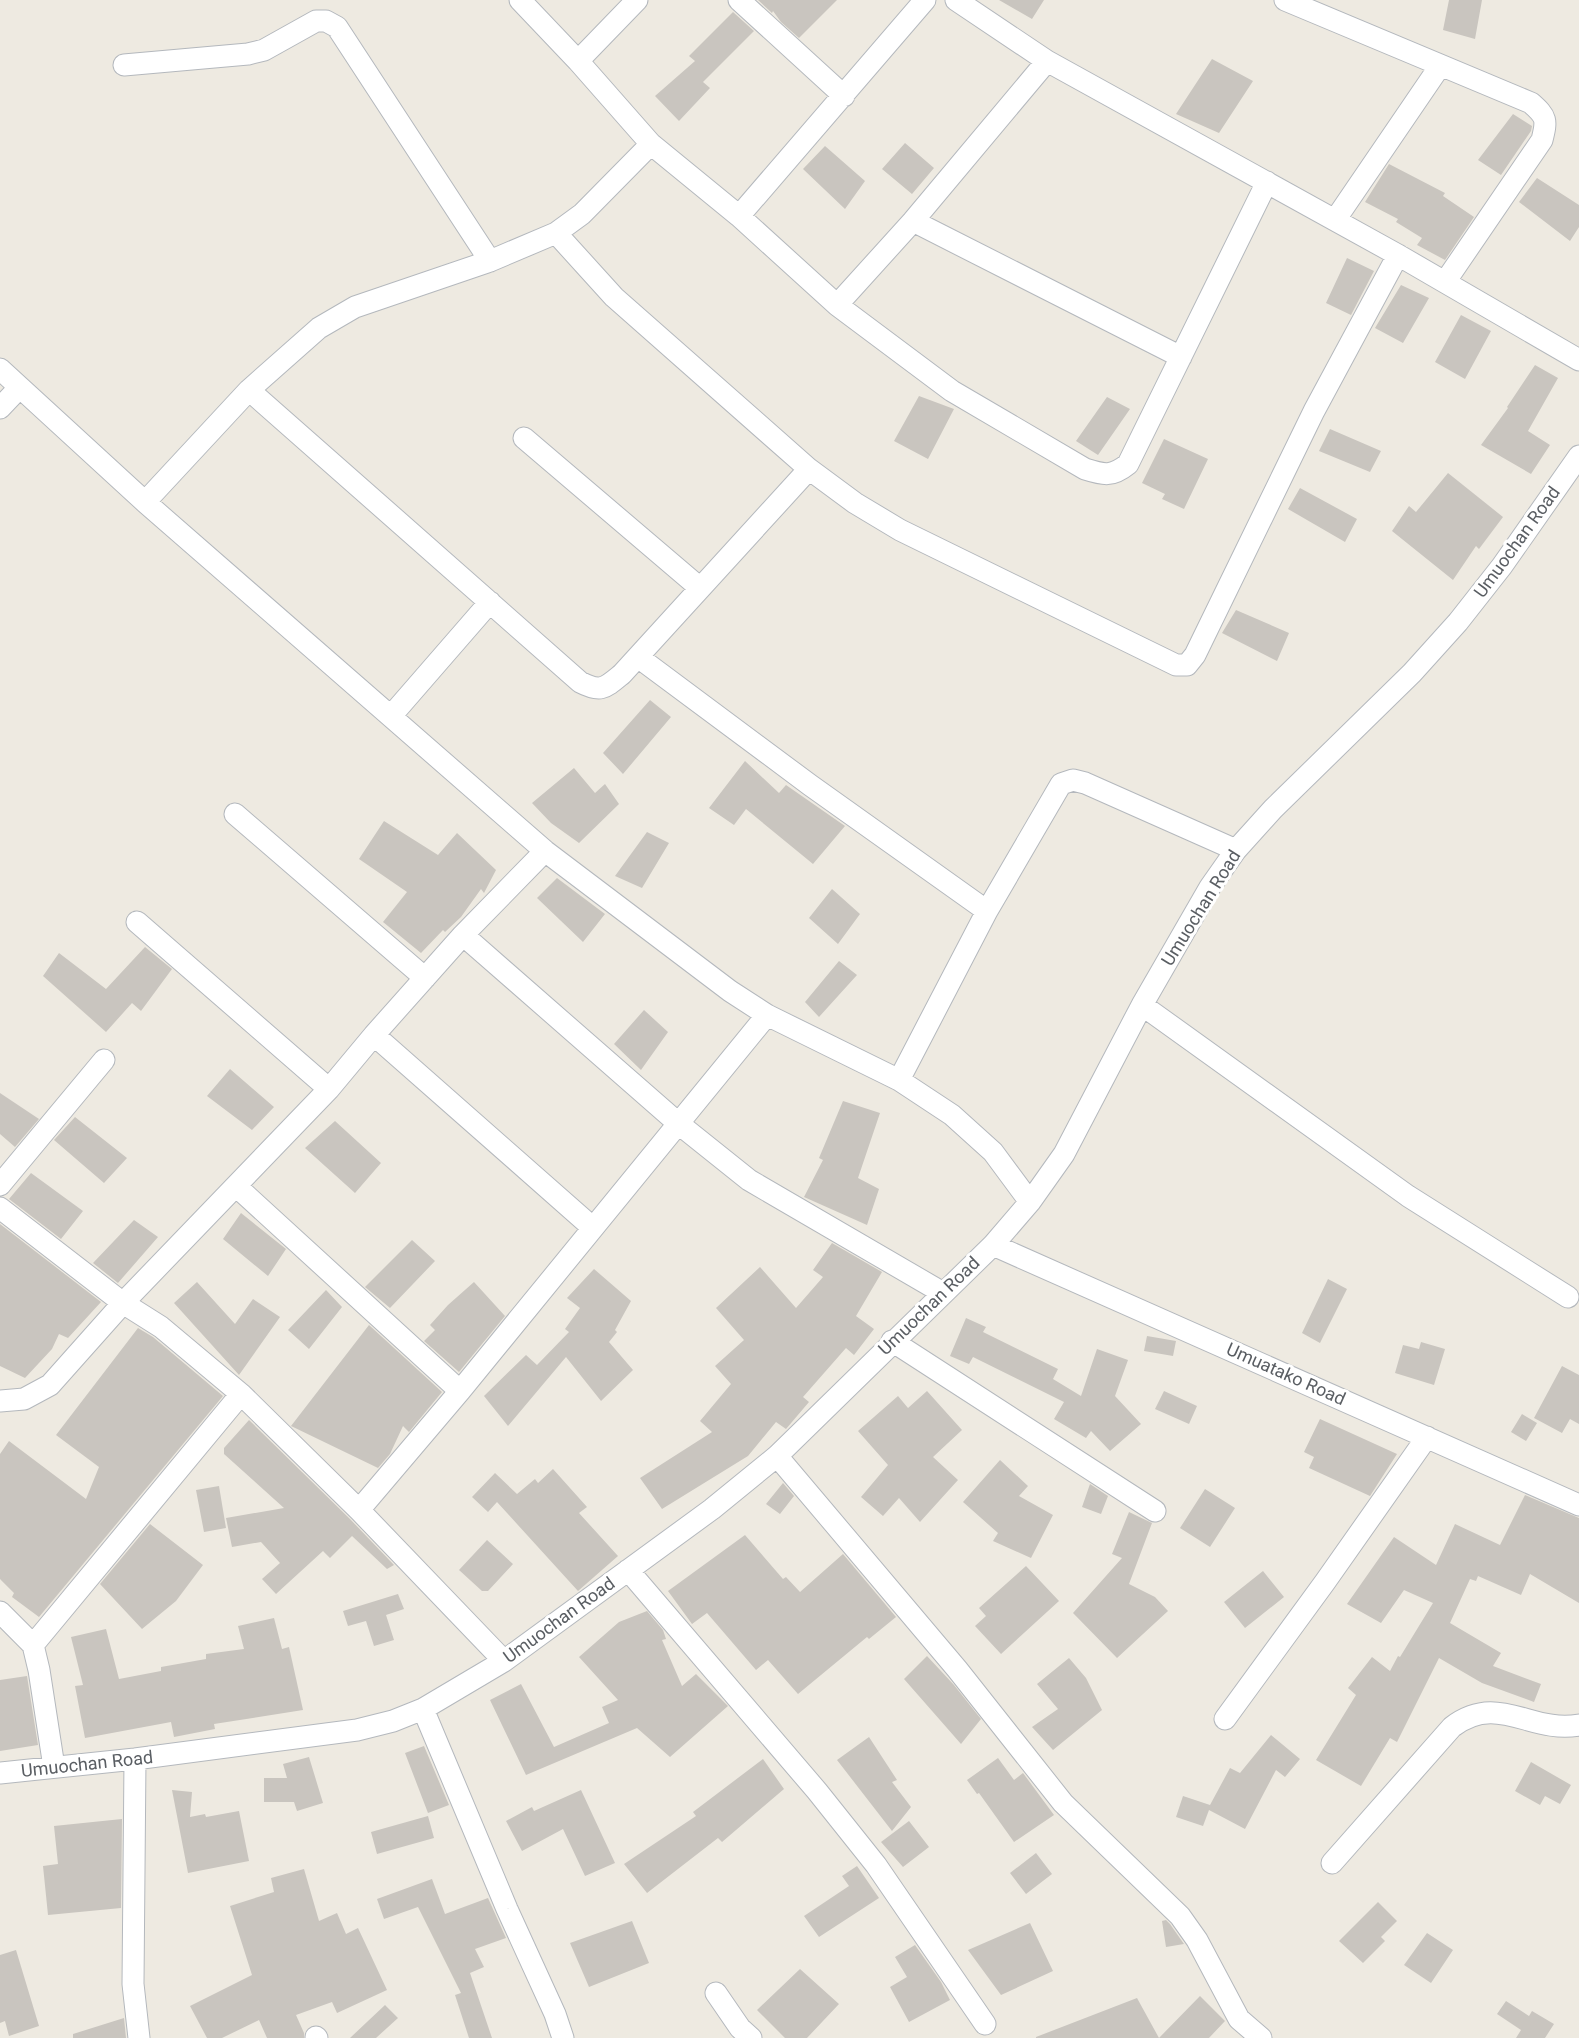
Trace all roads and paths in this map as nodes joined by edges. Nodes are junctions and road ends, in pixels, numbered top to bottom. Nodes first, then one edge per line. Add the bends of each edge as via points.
1 (520, 0) edge
2 (636, 0) edge
3 (739, 0) edge
4 (925, 0) edge
5 (956, 0) edge
6 (1285, 0) edge
7 (578, 61) junction
8 (1047, 61) junction
9 (124, 65) dead end
10 (1440, 66) junction
11 (844, 96) junction
12 (651, 144) junction
13 (1266, 182) junction
14 (739, 216) junction
15 (1335, 220) junction
16 (913, 221) junction
17 (556, 232) junction
18 (1398, 255) junction
19 (490, 261) junction
20 (1445, 282) junction
21 (837, 305) junction
22 (1181, 357) junction
23 (1579, 360) edge
24 (0, 369) edge
25 (19, 387) junction
26 (249, 390) junction
27 (0, 408) edge
28 (524, 438) dead end
29 (1579, 456) edge
30 (809, 469) junction
31 (145, 502) junction
32 (700, 588) junction
33 (490, 602) junction
34 (638, 657) junction
35 (390, 716) junction
36 (235, 814) dead end
37 (1236, 850) junction
38 (545, 851) junction
39 (987, 911) junction
40 (138, 922) dead end
41 (464, 935) junction
42 (425, 978) junction
43 (1142, 1005) junction
44 (767, 1015) junction
45 (374, 1035) junction
46 (104, 1060) dead end
47 (899, 1080) junction
48 (329, 1089) junction
49 (679, 1124) junction
50 (0, 1185) edge
51 (237, 1186) junction
52 (1030, 1202) junction
53 (0, 1208) edge
54 (593, 1228) junction
55 (993, 1245) junction
56 (943, 1293) junction
57 (1568, 1297) dead end
58 (123, 1303) junction
59 (892, 1341) junction
60 (460, 1391) junction
61 (241, 1394) junction
62 (0, 1401) edge
63 (1427, 1437) junction
64 (777, 1456) junction
65 (1579, 1505) edge
66 (359, 1510) junction
67 (1155, 1511) dead end
68 (628, 1570) junction
69 (0, 1612) edge
70 (33, 1645) junction
71 (504, 1661) junction
72 (423, 1708) junction
73 (1225, 1719) dead end
74 (1579, 1725) edge
75 (135, 1759) junction
76 (54, 1767) junction
77 (0, 1773) edge
78 (1332, 1863) dead end
79 (716, 1993) dead end
80 (985, 2024) dead end
81 (140, 2038) edge
82 (563, 2038) edge
83 (751, 2038) edge
84 (1261, 2038) edge

1 - 7 street
2 - 7 street
3 - 11 street
4 - 11 street
5 - 8 street
6 - 10 street
7 - 12 street
8 - 13 street
8 - 16 street
9 - 19 street via 248,54 264,50 316,21 326,21 337,27
10 - 15 street
10 - 20 street via 1531,104 1543,114 1546,124 1542,140
11 - 14 street
12 - 14 street
12 - 17 street via 582,214
13 - 15 street
13 - 22 street
14 - 21 street
15 - 18 street
16 - 21 street
16 - 22 street
17 - 19 street
17 - 30 street via 614,297
18 - 20 street
18 - 30 street via 1314,411 1196,655 1187,665 1176,665 900,530
19 - 26 street via 355,307 319,328
20 - 23 street
21 - 22 street via 952,391 1085,469 1102,474 1117,473 1128,464
24 - 25 street
25 - 27 street
25 - 31 street
26 - 31 street
26 - 33 street
28 - 32 street
29 - 37 street, Umuochan Road via 1458,622
30 - 32 street
31 - 35 street
32 - 34 street
33 - 34 street via 580,682 593,688 606,687
33 - 35 street
34 - 39 street
35 - 38 street
36 - 42 street
37 - 39 street via 1073,780 1061,784
37 - 43 street, Umuochan Road via 1210,887
38 - 41 street
38 - 44 street
39 - 47 street
40 - 48 street
41 - 42 street
41 - 49 street
42 - 45 street
43 - 52 street, Umuochan Road via 1064,1154
43 - 57 street via 1408,1196
44 - 47 street
44 - 49 street
45 - 48 street
45 - 54 street
46 - 50 street
47 - 52 street via 952,1115 993,1152
48 - 51 street
49 - 54 street
49 - 56 street via 749,1180
51 - 58 street
51 - 60 street
52 - 55 street, Umuochan Road
53 - 58 street
54 - 60 street
55 - 56 street, Umuochan Road
55 - 63 street, Umuatako Road
56 - 59 street, Umuochan Road
58 - 61 street via 161,1327
58 - 62 street via 50,1385 24,1399
59 - 64 street, Umuochan Road
59 - 67 street
60 - 66 street
61 - 66 street
61 - 70 street
63 - 65 street, Umuatako Road
63 - 73 street
64 - 68 street, Umuochan Road
64 - 84 street via 1063,1803 1180,1916 1239,2019
66 - 71 street
68 - 71 street, Umuochan Road
68 - 80 street via 817,1791 868,1856
69 - 70 street
70 - 76 street
71 - 72 street, Umuochan Road
72 - 75 street, Umuochan Road via 357,1730
72 - 82 street
74 - 78 street via 1563,1727 1483,1712 1466,1717 1452,1727
75 - 76 street, Umuochan Road
75 - 81 street via 132,1974
76 - 77 street, Umuochan Road
79 - 83 street

